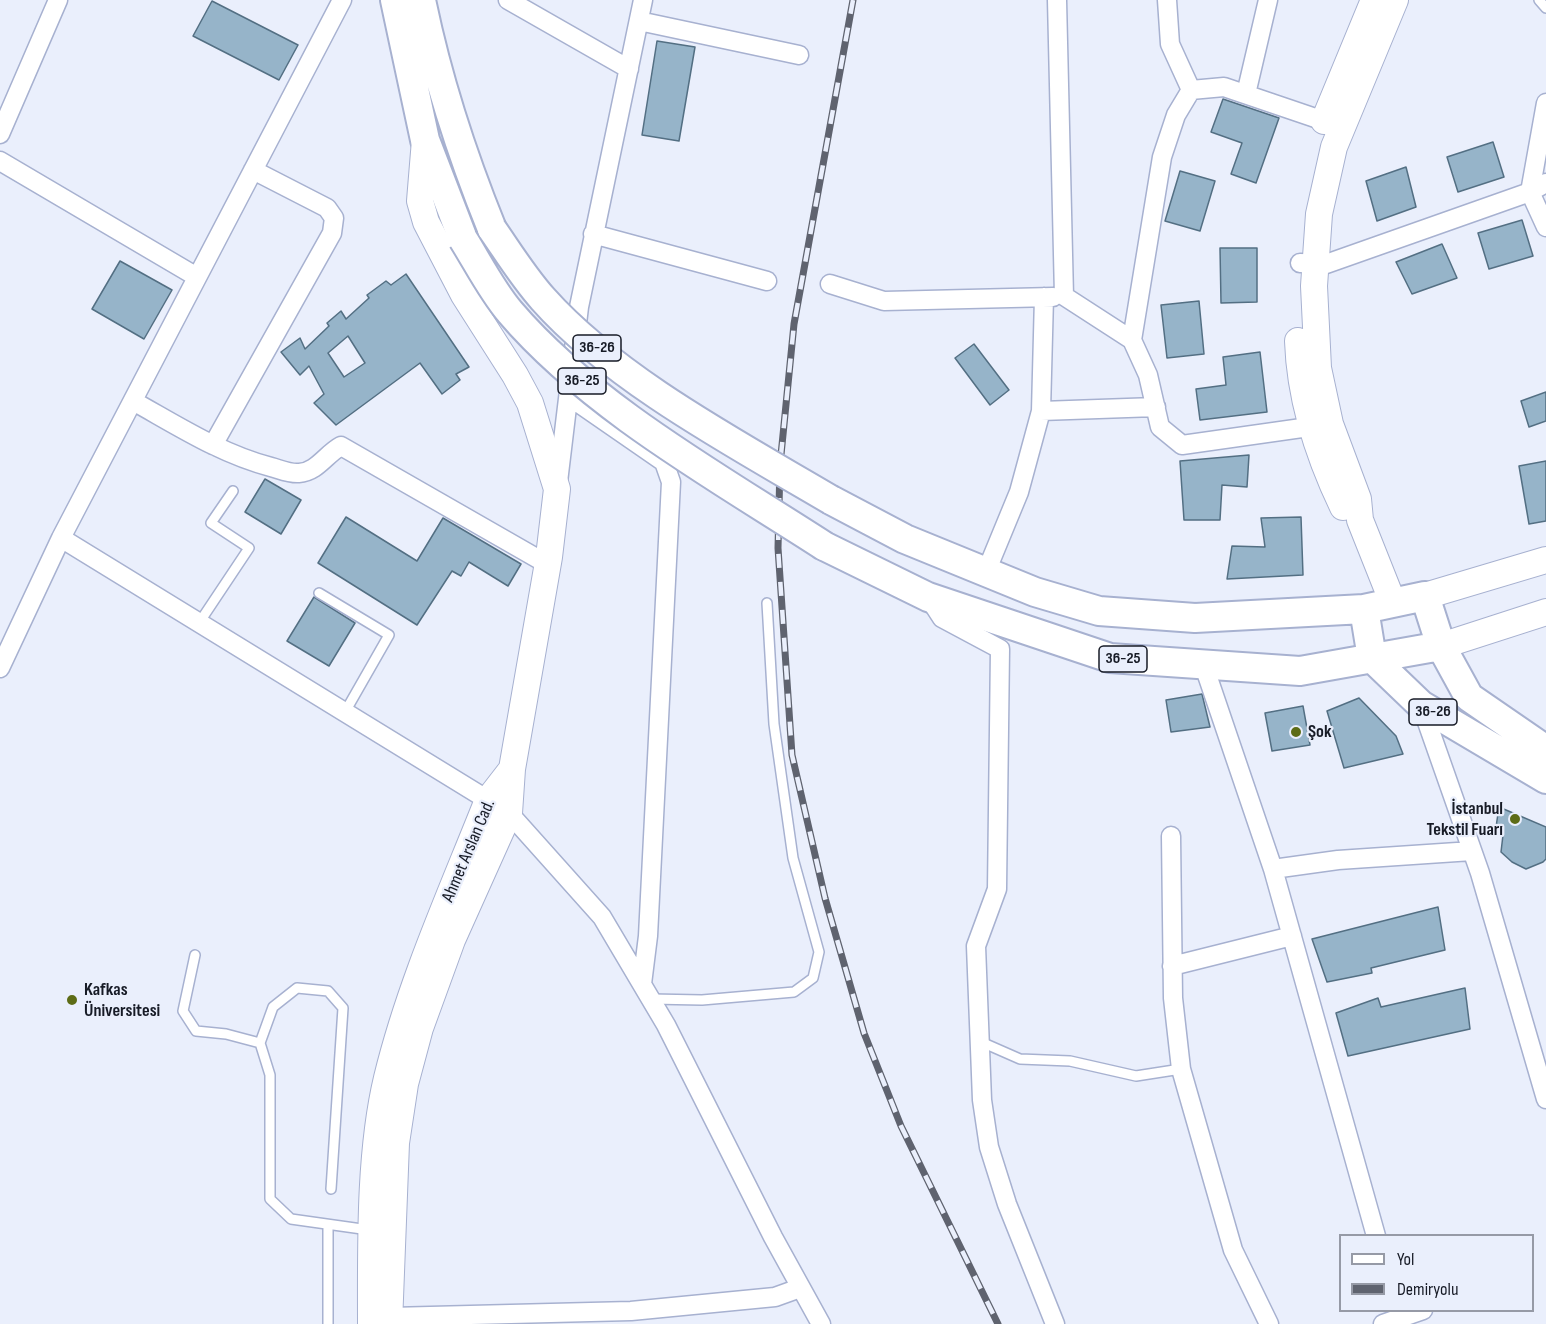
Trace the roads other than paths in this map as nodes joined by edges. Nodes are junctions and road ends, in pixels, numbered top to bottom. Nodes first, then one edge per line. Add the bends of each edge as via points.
1 (58, 0) edge
2 (342, 0) edge
3 (395, 0) edge
4 (421, 0) edge
5 (508, 0) edge
6 (643, 0) edge
7 (1057, 0) edge
8 (1167, 0) edge
9 (1268, 0) edge
10 (1374, 0) edge
11 (1395, 0) edge
12 (1539, 0) edge
13 (1546, 8) edge
14 (639, 21) junction
15 (799, 54) dead end
16 (629, 69) junction
17 (1191, 90) junction
18 (1246, 94) junction
19 (1546, 104) edge
20 (1332, 123) junction
21 (0, 134) edge
22 (425, 140) junction
23 (0, 161) edge
24 (253, 170) junction
25 (1546, 183) edge
26 (1530, 192) junction
27 (1546, 227) edge
28 (593, 234) junction
29 (1307, 263) junction
30 (197, 277) junction
31 (767, 281) dead end
32 (830, 284) dead end
33 (1064, 296) junction
34 (1044, 297) junction
35 (1132, 340) junction
36 (570, 397) junction
37 (133, 401) junction
38 (1156, 406) junction
39 (1041, 411) junction
40 (1321, 425) junction
41 (213, 445) junction
42 (557, 489) junction
43 (233, 490) dead end
44 (61, 538) junction
45 (1546, 560) edge
46 (547, 564) junction
47 (986, 572) junction
48 (319, 593) dead end
49 (1425, 596) junction
50 (928, 597) junction
51 (767, 603) dead end
52 (1393, 603) junction
53 (1364, 609) junction
54 (1546, 612) edge
55 (199, 623) junction
56 (1442, 646) junction
57 (1372, 658) junction
58 (1204, 666) junction
59 (0, 668) edge
60 (1421, 705) junction
61 (345, 712) junction
62 (1546, 750) edge
63 (1546, 779) edge
64 (498, 806) junction
65 (1171, 836) dead end
66 (1472, 851) junction
67 (1273, 869) junction
68 (1292, 936) junction
69 (195, 955) dead end
70 (1172, 966) junction
71 (646, 992) junction
72 (978, 1041) junction
73 (260, 1043) junction
74 (1181, 1070) junction
75 (1546, 1099) edge
76 (331, 1189) dead end
77 (328, 1226) junction
78 (373, 1230) junction
79 (1375, 1234) edge
80 (801, 1288) junction
81 (1419, 1312) edge
82 (575, 1318) edge
83 (1394, 1318) edge
84 (383, 1322) edge
85 (328, 1324) edge
86 (821, 1324) edge
87 (1055, 1324) edge
88 (1269, 1324) edge

1 - 21 street
2 - 24 street
3 - 22 main road, 36-25
4 - 47 main road, 36-26, bridge via 429,44 471,178 492,229 543,300 620,368 728,438 831,500 904,538
5 - 16 street
6 - 14 street
7 - 33 street
8 - 17 street via 1170,44
9 - 18 street
10 - 20 street
11 - 20 street
12 - 13 lane
14 - 15 street
14 - 16 street
16 - 28 street
17 - 18 street via 1224,87
17 - 35 street via 1176,116 1162,157
18 - 20 street
19 - 26 street
20 - 29 street
22 - 42 street via 420,195 426,222 464,295 530,403
22 - 50 main road, 36-25, bridge via 463,239 509,311 571,372 656,437 824,546
23 - 30 street
24 - 30 street
24 - 41 street via 327,208 334,218 332,233
25 - 26 street
26 - 27 street
26 - 29 street via 1326,264
28 - 31 street
28 - 36 street via 579,307
29 - 40 street
30 - 37 street
32 - 34 street via 884,301
33 - 34 street
33 - 35 street
34 - 39 street
35 - 38 street via 1148,375
36 - 42 street
36 - 71 street via 664,462 671,482
37 - 41 street
37 - 44 street
38 - 39 street
38 - 40 street via 1160,427 1182,445
39 - 47 street via 1019,492
40 - 52 street via 1358,499 1360,520
41 - 46 street via 251,461 298,473 312,469 341,446
42 - 46 street, Ahmet Arslan Cad.
43 - 55 lane via 211,523 249,549
44 - 55 street
44 - 59 street
45 - 49 street
46 - 64 street, Ahmet Arslan Cad. via 512,769
47 - 53 main road via 1099,611 1195,618
48 - 61 lane via 389,635
49 - 52 main road
49 - 56 main road, 36-26
50 - 58 main road, 36-25 via 1110,658
50 - 72 street via 942,618 1000,649 997,889 976,946
51 - 71 lane via 774,724 794,858 819,952 813,978 794,992 702,1000
52 - 53 main road
53 - 57 main road
54 - 56 street
55 - 61 street
56 - 57 main road, 36-25
56 - 62 main road, 36-26 via 1468,697
57 - 58 main road, 36-25 via 1300,671
57 - 60 main road, 36-26
58 - 67 street
60 - 63 main road, 36-26
60 - 66 street
61 - 64 street
64 - 71 street via 602,917
64 - 78 street, Ahmet Arslan Cad. via 406,1011 386,1080 377,1141
64 - 84 street, Ahmet Arslan Cad. via 420,1028 405,1084 396,1143
65 - 70 street
66 - 67 street via 1338,860
66 - 75 street
67 - 68 street
68 - 70 street
68 - 79 street
69 - 73 lane via 183,1011 196,1031
70 - 74 street
71 - 80 street
72 - 74 lane via 1020,1059 1070,1061 1136,1076
72 - 87 street via 989,1147 1007,1204
73 - 76 lane via 273,1007 297,988 328,991 343,1008
73 - 77 lane via 270,1075 270,1199 291,1219
74 - 88 street via 1233,1250
77 - 78 lane
77 - 85 lane
78 - 84 street, Ahmet Arslan Cad.
80 - 82 street via 775,1297
80 - 86 street
81 - 83 street
82 - 84 street

